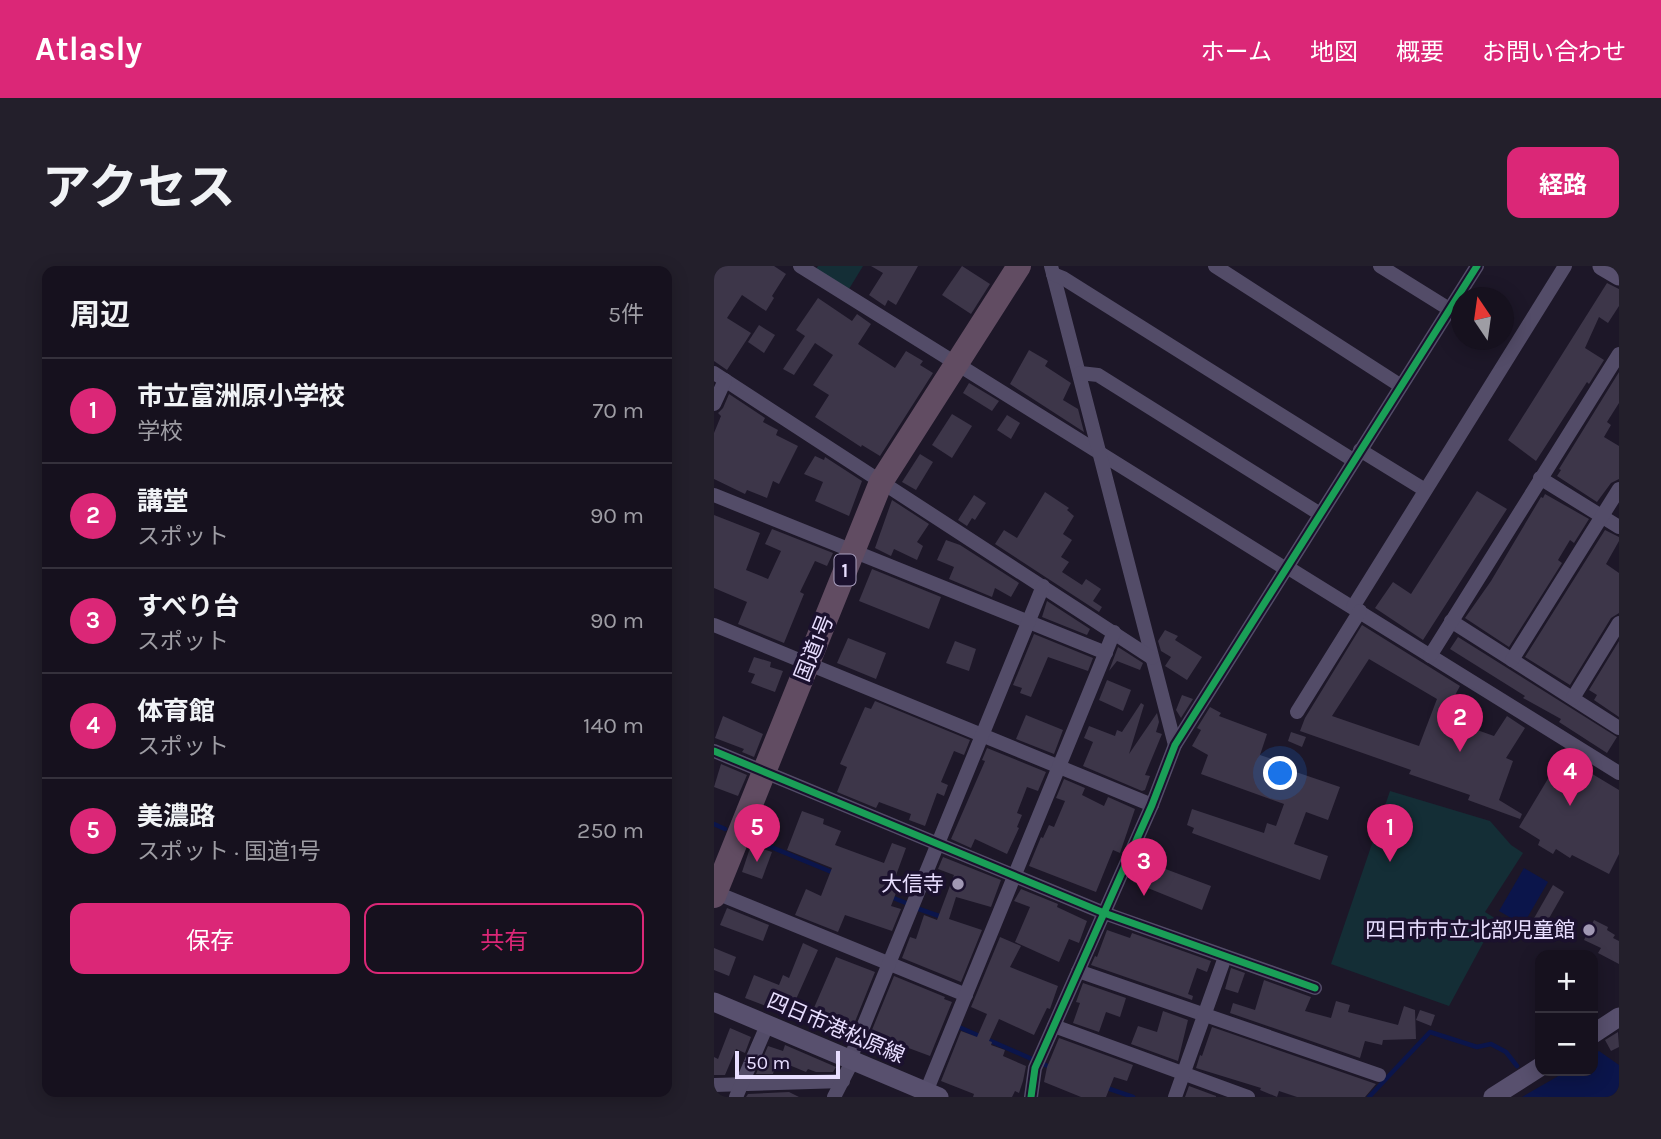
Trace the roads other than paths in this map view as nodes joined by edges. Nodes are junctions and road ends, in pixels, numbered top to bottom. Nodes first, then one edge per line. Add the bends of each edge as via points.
1 (800, 266) edge
2 (1019, 266) edge
3 (1214, 266) edge
4 (1380, 266) edge
5 (1477, 266) edge
6 (1566, 266) edge
7 (1602, 266) edge
8 (1052, 270) edge
9 (1619, 276) edge
10 (1450, 309) junction
11 (1619, 354) edge
12 (958, 364) junction
13 (1080, 373) junction
14 (719, 376) edge
15 (1401, 386) junction
16 (714, 404) edge
17 (1098, 450) junction
18 (1357, 455) junction
19 (1540, 478) junction
20 (881, 482) junction
21 (1619, 489) edge
22 (1425, 490) junction
23 (714, 495) edge
24 (1320, 514) junction
25 (1602, 516) junction
26 (1619, 527) edge
27 (853, 550) junction
28 (1286, 568) junction
29 (1042, 586) junction
30 (1357, 609) junction
31 (1029, 621) junction
32 (1451, 621) junction
33 (1619, 623) edge
34 (714, 625) edge
35 (1114, 632) junction
36 (1106, 653) junction
37 (1430, 656) junction
38 (1152, 658) junction
39 (1512, 660) junction
40 (808, 663) junction
41 (1573, 698) junction
42 (1297, 712) dead end
43 (1619, 728) edge
44 (983, 735) junction
45 (1175, 745) junction
46 (714, 751) edge
47 (1059, 766) junction
48 (1617, 768) edge
49 (765, 771) junction
50 (1152, 804) junction
51 (937, 843) junction
52 (1014, 874) junction
53 (714, 893) edge
54 (1104, 913) junction
55 (1225, 957) junction
56 (888, 962) junction
57 (1078, 971) junction
58 (1315, 988) dead end
59 (967, 995) junction
60 (714, 1002) edge
61 (1203, 1016) junction
62 (1619, 1017) edge
63 (768, 1023) junction
64 (1054, 1026) junction
65 (1598, 1031) edge
66 (852, 1059) junction
67 (1535, 1070) edge
68 (1183, 1075) junction
69 (1379, 1075) dead end
70 (843, 1081) junction
71 (714, 1085) edge
72 (740, 1091) edge
73 (930, 1095) edge
74 (834, 1097) edge
75 (1031, 1097) edge
76 (1175, 1097) edge
77 (1248, 1097) edge
78 (1493, 1097) edge

1 - 12 street
2 - 12 highway, 国道1号 / 1
3 - 15 street
4 - 10 street
5 - 10 street
6 - 22 street
7 - 9 main road
8 - 13 street
8 - 18 street
10 - 15 street
11 - 19 street
12 - 17 street
12 - 20 highway, 国道1号 / 1
13 - 17 street
13 - 24 street via 1098,375
14 - 16 street
14 - 20 street
15 - 18 street
17 - 28 street
17 - 38 street
18 - 22 street
18 - 24 street
19 - 25 street
19 - 32 street
20 - 27 highway, 国道1号 / 1
20 - 29 street
21 - 25 street
22 - 30 street
23 - 27 street
24 - 28 street
25 - 26 street
25 - 39 street
27 - 31 street
27 - 40 highway, 国道1号 / 1
28 - 30 street
28 - 45 street
29 - 31 street
29 - 35 street
30 - 37 street
30 - 42 street
31 - 36 street
31 - 44 street
32 - 37 street
32 - 39 street
33 - 41 street
34 - 40 street
35 - 36 street
35 - 38 street
36 - 47 street
37 - 48 street
38 - 45 street
39 - 41 street
40 - 44 street
40 - 49 highway, 国道1号 / 1
41 - 43 street
44 - 47 street
44 - 51 street
45 - 50 street
46 - 49 street
47 - 50 street
47 - 52 street
49 - 51 street
49 - 53 highway, 国道1号 / 1
50 - 54 street
51 - 52 street
51 - 56 street
52 - 54 street
52 - 59 street
53 - 56 street
54 - 55 street
54 - 57 street
55 - 58 street
55 - 61 street
56 - 59 street
56 - 66 street
57 - 61 street
57 - 64 street
59 - 73 street
60 - 63 main road, 四日市港松原線
61 - 68 street
61 - 69 street
62 - 65 main road
63 - 66 main road, 四日市港松原線
63 - 72 street
64 - 68 street
64 - 75 street via 1038,1062
66 - 70 street
66 - 73 main road, 四日市港松原線
67 - 78 main road
68 - 76 street
68 - 77 street
70 - 72 street
70 - 74 street
71 - 72 street

